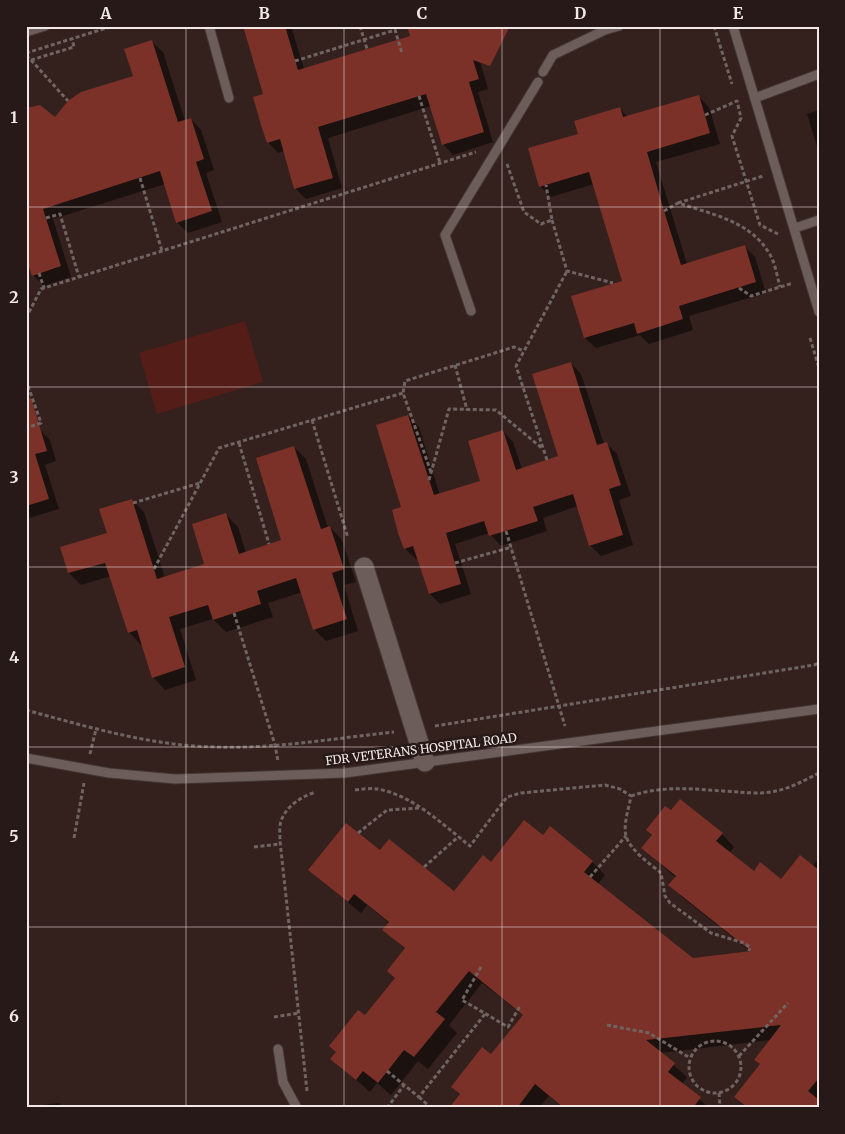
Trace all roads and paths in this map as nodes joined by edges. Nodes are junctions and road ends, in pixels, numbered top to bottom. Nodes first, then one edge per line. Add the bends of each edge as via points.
1 (45, 26) edge
2 (113, 26) edge
3 (209, 26) edge
4 (360, 26) edge
5 (619, 26) edge
6 (714, 26) edge
7 (733, 26) edge
8 (26, 32) edge
9 (72, 39) junction
10 (364, 40) junction
11 (367, 49) dead end
12 (402, 53) dead end
13 (26, 55) edge
14 (31, 60) junction
15 (295, 61) dead end
16 (543, 72) dead end
17 (819, 74) edge
18 (538, 82) dead end
19 (419, 96) dead end
20 (229, 98) dead end
21 (755, 98) junction
22 (68, 101) dead end
23 (737, 101) junction
24 (705, 115) dead end
25 (500, 144) junction
26 (440, 163) junction
27 (769, 174) dead end
28 (140, 178) dead end
29 (746, 180) junction
30 (546, 185) dead end
31 (678, 203) junction
32 (664, 211) dead end
33 (46, 218) dead end
34 (552, 220) junction
35 (819, 220) edge
36 (795, 228) junction
37 (781, 242) dead end
38 (162, 251) junction
39 (567, 271) junction
40 (39, 273) dead end
41 (791, 274) dead end
42 (79, 277) junction
43 (793, 282) junction
44 (613, 284) dead end
45 (780, 287) junction
46 (44, 288) junction
47 (739, 288) dead end
48 (796, 291) dead end
49 (471, 311) dead end
50 (819, 312) edge
51 (26, 318) edge
52 (810, 338) dead end
53 (524, 351) junction
54 (455, 365) junction
55 (819, 368) edge
56 (26, 380) edge
57 (403, 392) junction
58 (467, 410) junction
59 (312, 420) junction
60 (26, 428) edge
61 (238, 442) junction
62 (544, 449) junction
63 (547, 460) dead end
64 (431, 472) junction
65 (429, 480) dead end
66 (200, 483) junction
67 (133, 503) dead end
68 (506, 531) dead end
69 (348, 538) dead end
70 (269, 544) dead end
71 (512, 547) junction
72 (455, 563) dead end
73 (364, 567) dead end
74 (154, 569) dead end
75 (234, 613) dead end
76 (819, 663) edge
77 (560, 705) junction
78 (819, 709) edge
79 (26, 710) edge
80 (434, 726) dead end
81 (564, 726) dead end
82 (96, 729) junction
83 (398, 731) dead end
84 (275, 745) junction
85 (90, 754) dead end
86 (26, 758) edge
87 (425, 762) junction
88 (279, 765) dead end
89 (819, 773) edge
90 (84, 780) dead end
91 (350, 790) dead end
92 (324, 791) dead end
93 (631, 796) junction
94 (422, 808) junction
95 (358, 833) dead end
96 (626, 836) junction
97 (458, 837) junction
98 (74, 838) dead end
99 (280, 844) junction
100 (254, 847) dead end
101 (424, 867) dead end
102 (590, 877) dead end
103 (749, 951) dead end
104 (481, 968) dead end
105 (788, 1004) dead end
106 (520, 1006) dead end
107 (298, 1013) junction
108 (485, 1014) junction
109 (274, 1017) dead end
110 (607, 1025) dead end
111 (278, 1049) dead end
112 (739, 1056) junction
113 (690, 1058) junction
114 (388, 1071) dead end
115 (404, 1085) junction
116 (719, 1093) junction
117 (307, 1094) dead end
118 (419, 1098) junction
119 (297, 1108) edge
120 (386, 1108) edge
121 (431, 1108) edge
122 (720, 1108) edge

1 - 8 lane
2 - 9 path
3 - 20 lane
4 - 10 path
5 - 16 lane via 553,55
6 - 23 path
7 - 21 lane
9 - 13 path
9 - 14 path via 74,47
10 - 11 path
10 - 12 path via 395,30
10 - 15 path
13 - 14 path
14 - 22 path
17 - 21 lane
18 - 25 lane
19 - 26 path
21 - 36 lane
23 - 24 path
23 - 29 path via 741,118 732,136
25 - 26 path
25 - 34 path via 524,212 541,224
25 - 49 lane via 445,235
26 - 38 path
27 - 29 path
28 - 38 path
29 - 31 path
29 - 37 path via 760,225 779,234
30 - 34 path
31 - 32 path
31 - 45 path via 737,223 755,235 770,254
33 - 42 path via 60,214
34 - 39 path
35 - 36 lane
36 - 50 lane
38 - 42 path
39 - 44 path
39 - 53 path
40 - 46 path
41 - 43 path
42 - 46 path
43 - 45 path
43 - 48 path
45 - 47 path via 751,296
46 - 51 path
52 - 55 path
53 - 54 path via 514,347
53 - 62 path via 516,366
54 - 57 path via 405,381
54 - 58 path
56 - 60 path via 41,423
57 - 59 path
57 - 64 path
58 - 62 path via 496,410
58 - 64 path via 449,410
59 - 61 path
59 - 69 path
61 - 66 path via 219,448
61 - 70 path
62 - 63 path
64 - 65 path
66 - 67 path
66 - 74 path
68 - 71 path
71 - 72 path
71 - 77 path
73 - 87 street
75 - 84 path
76 - 77 path
77 - 80 path
77 - 81 path
78 - 87 lane, FDR VETERANS HOSPITAL ROAD
79 - 82 path
82 - 84 path via 216,748
82 - 85 path
83 - 84 path
84 - 88 path
86 - 87 lane, FDR VETERANS HOSPITAL ROAD via 109,773 175,779 345,772
89 - 93 path via 776,792 673,788 647,790
90 - 98 path
91 - 94 path via 377,789 398,794
92 - 99 path via 299,799 290,808 281,821
93 - 96 path
93 - 97 path via 620,788 605,785 520,793 507,797 470,846
94 - 95 path via 388,810
94 - 97 path
96 - 102 path
96 - 103 path via 640,856 661,873 665,896 670,903 711,934 744,943 750,947
97 - 101 path
99 - 100 path
99 - 107 path
104 - 108 path via 462,1000
105 - 112 path
106 - 108 path via 508,1027
107 - 109 path
107 - 117 path
108 - 118 path
110 - 113 path via 649,1033
111 - 119 lane via 283,1082
112 - 113 path via 728,1044 711,1041 702,1044
112 - 116 path via 740,1076 728,1090
113 - 116 path via 690,1076 695,1084 701,1090
114 - 115 path
115 - 118 path
115 - 120 path
116 - 122 path
118 - 121 path

